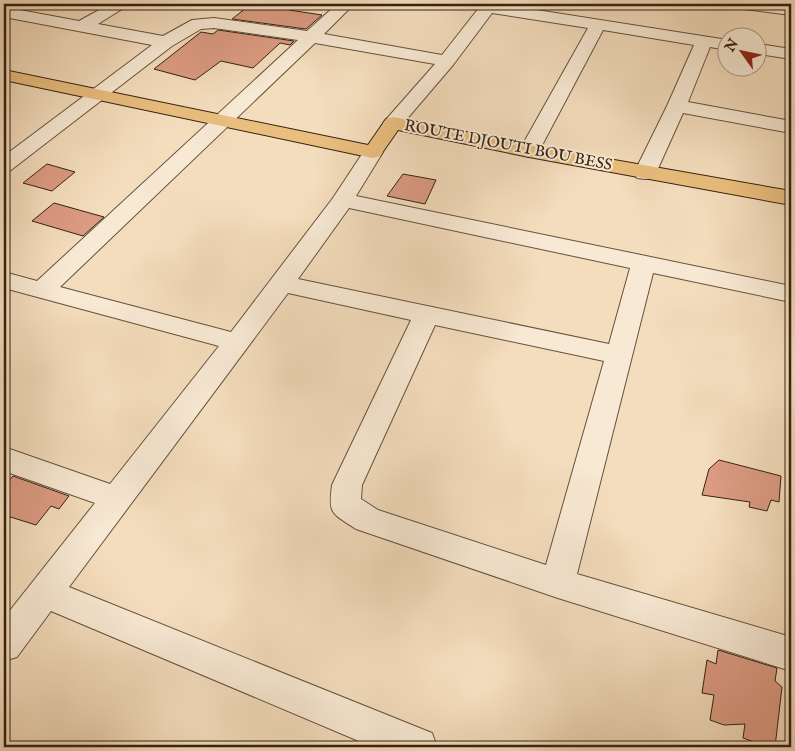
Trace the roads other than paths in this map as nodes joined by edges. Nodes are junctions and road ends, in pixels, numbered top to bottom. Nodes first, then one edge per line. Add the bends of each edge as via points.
1 (122, 4) edge
2 (346, 4) edge
3 (744, 4) edge
4 (489, 5) edge
5 (791, 10) edge
6 (4, 12) edge
7 (598, 24) junction
8 (82, 26) junction
9 (313, 37) junction
10 (704, 41) junction
11 (166, 42) junction
12 (718, 43) edge
13 (768, 51) edge
14 (791, 54) edge
15 (447, 61) junction
16 (4, 75) edge
17 (96, 96) junction
18 (677, 106) junction
19 (222, 122) junction
20 (393, 123) junction
21 (791, 127) edge
22 (529, 151) junction
23 (373, 152) junction
24 (4, 166) edge
25 (646, 173) junction
26 (791, 198) edge
27 (343, 200) junction
28 (643, 264) junction
29 (4, 280) edge
30 (282, 284) junction
31 (42, 290) junction
32 (791, 294) edge
33 (427, 314) junction
34 (236, 342) junction
35 (619, 355) junction
36 (4, 459) edge
37 (118, 499) junction
38 (558, 583) junction
39 (44, 592) junction
40 (4, 645) edge
41 (791, 654) edge
42 (418, 747) edge

1 - 8 street
2 - 9 street
3 - 5 street
4 - 7 street
4 - 15 street
6 - 8 street
7 - 10 street
7 - 22 street
8 - 11 street
9 - 11 street via 214,23 198,24
9 - 15 street
9 - 19 street
10 - 12 street
10 - 18 street
11 - 17 street
13 - 14 street
15 - 20 street
16 - 17 main road
17 - 19 main road
17 - 24 street
18 - 21 street
18 - 25 street
19 - 23 main road
19 - 31 street
20 - 22 main road, ROUTE DJOUTI BOU BESS
20 - 23 main road, ROUTE DJOUTI BOU BESS
22 - 25 main road, ROUTE DJOUTI BOU BESS
23 - 27 street
25 - 26 main road, ROUTE DJOUTI BOU BESS
27 - 28 street
27 - 30 street
28 - 32 street
28 - 35 street
29 - 31 street
30 - 33 street
30 - 34 street
31 - 34 street
33 - 35 street
33 - 38 street via 348,485 345,505 367,520
34 - 37 street
35 - 38 street
36 - 37 street
37 - 39 street
38 - 41 street
39 - 40 street
39 - 42 street

